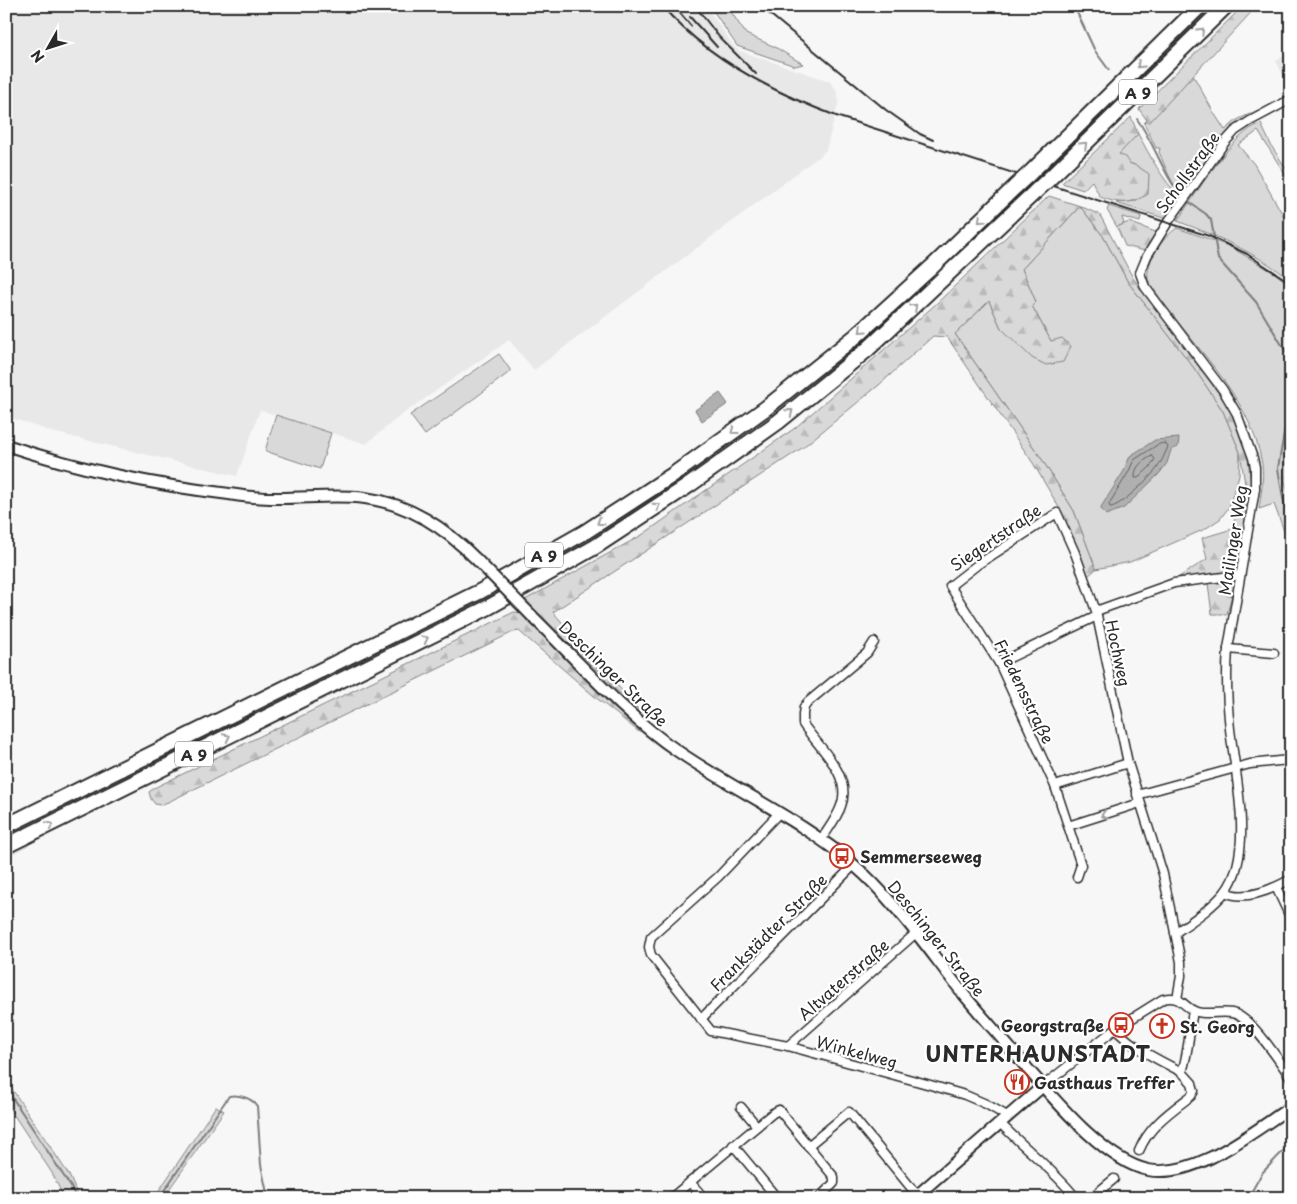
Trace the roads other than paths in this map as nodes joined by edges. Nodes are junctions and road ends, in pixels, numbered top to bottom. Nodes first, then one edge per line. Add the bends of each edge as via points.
1 (1200, 6) edge
2 (1226, 6) edge
3 (1291, 99) edge
4 (1145, 287) joint
5 (6, 445) edge
6 (1057, 513) joint
7 (1240, 575) junction
8 (950, 586) joint
9 (1096, 614) junction
10 (874, 642) dead end
11 (1228, 649) junction
12 (1274, 653) dead end
13 (999, 663) junction
14 (1128, 763) junction
15 (1291, 768) edge
16 (1235, 769) junction
17 (1055, 786) junction
18 (1138, 799) junction
19 (779, 814) junction
20 (6, 826) edge
21 (1068, 826) junction
22 (821, 840) junction
23 (6, 846) edge
24 (854, 865) junction
25 (1077, 877) dead end
26 (1291, 879) edge
27 (1276, 887) junction
28 (1225, 892) junction
29 (1291, 919) edge
30 (916, 933) junction
31 (1175, 933) junction
32 (1177, 998) junction
33 (1193, 1010) junction
34 (700, 1019) junction
35 (1115, 1028) junction
36 (788, 1046) junction
37 (1182, 1072) junction
38 (1291, 1078) edge
39 (1043, 1086) junction
40 (741, 1107) dead end
41 (1291, 1107) edge
42 (1004, 1120) junction
43 (757, 1126) junction
44 (734, 1146) junction
45 (808, 1146) junction
46 (1139, 1150) dead end
47 (1114, 1180) dead end
48 (690, 1182) junction
49 (916, 1196) edge
50 (671, 1198) edge
51 (704, 1198) edge
52 (777, 1198) edge
53 (819, 1198) edge
54 (1076, 1198) edge
55 (1091, 1198) edge

1 -> 20 highway, A 9, bridge via 1030,173 863,329 766,408 677,472 585,532 481,591
23 -> 2 highway, A 9, bridge via 489,607 595,547 688,486 785,416 868,349 1036,192
3 - 4 street, Schollstraße via 1231,134 1142,265 1140,273
4 - 7 street, Mailinger Weg via 1223,390 1250,447 1255,467 1255,489
5 - 19 street, Deschinger Straße, bridge via 88,470 209,491 269,498 365,498 413,512 456,540 653,733
6 - 8 street, Siegertstraße
6 - 9 street, Hochweg
7 - 9 street via 1174,584
7 - 11 street, Mailinger Weg
8 - 13 street, Friedensstraße
9 - 13 street
9 - 14 street, Hochweg
10 - 22 street via 867,654 804,707 803,724 836,767 843,792 839,811
11 - 12 street
11 - 16 street, Mailinger Weg via 1227,702
13 - 17 street, Friedensstraße
14 - 17 street
14 - 18 street, Hochweg
15 - 16 street via 1289,760
16 - 18 street
16 - 28 street, Mailinger Weg via 1241,809 1241,841 1236,869
17 - 21 street, Friedensstraße
18 -> 21 street
18 - 31 street, Hochweg via 1163,874
19 - 22 street, Deschinger Straße
19 - 34 street via 718,877 651,937 652,955
21 - 25 street, Friedensstraße via 1081,865
22 - 24 street, Deschinger Straße
24 - 30 street, Deschinger Straße via 894,905
24 - 34 street, Frankstädter Straße
26 - 27 street
27 - 28 street via 1250,895
27 - 29 street
28 - 31 street, Mailinger Weg
30 - 36 street, Altvaterstraße
30 - 39 street, Deschinger Straße via 965,996
31 - 32 street, Hochweg via 1181,962
32 - 33 street
32 - 35 street via 1163,999
33 - 37 street
33 - 38 street via 1241,1016
34 - 36 street, Winkelweg via 711,1031
35 - 37 street via 1152,1058
35 - 39 street
36 - 42 street, Winkelweg via 965,1095 986,1104
37 - 46 street via 1192,1083 1194,1091 1146,1135
39 - 41 street, Deschinger Straße via 1086,1132 1131,1164 1148,1170 1183,1169 1201,1163
39 - 42 street
40 - 43 street
42 - 49 street
42 - 54 street, Winkelweg via 1028,1151
43 - 44 street
43 - 45 street via 779,1110
44 - 48 street
44 - 52 street
45 - 49 street via 849,1112
45 - 53 street via 834,1177 834,1183
47 - 55 street
48 - 50 street
48 - 51 street

